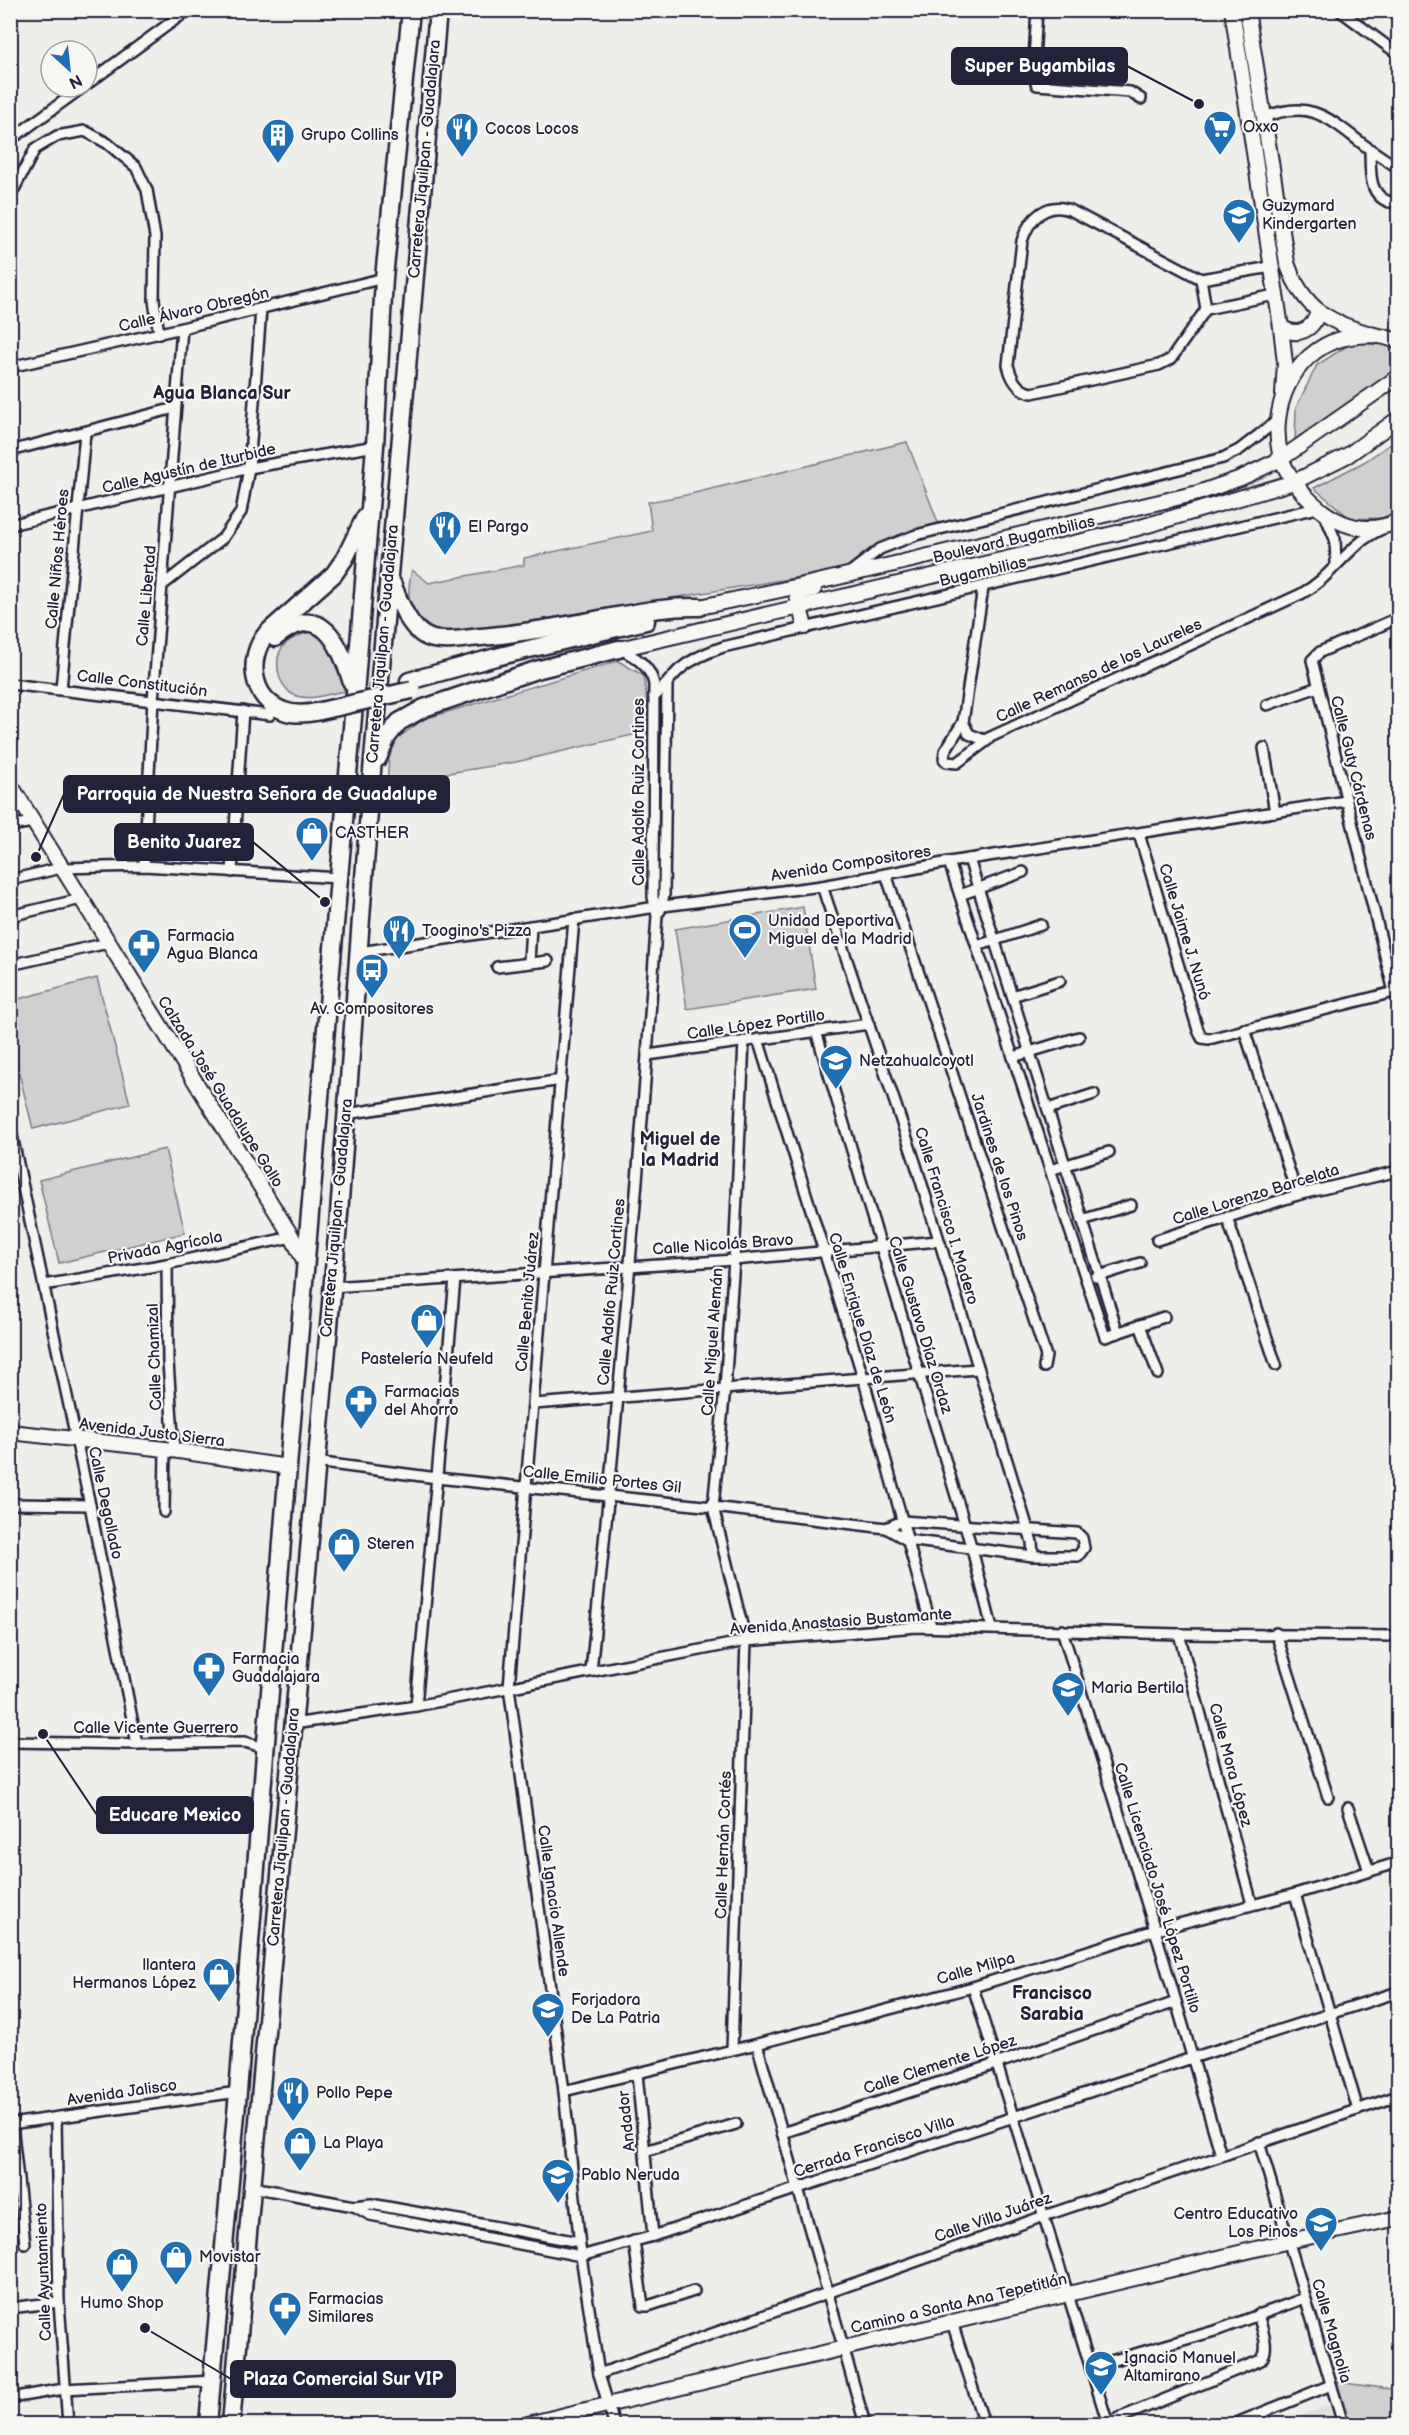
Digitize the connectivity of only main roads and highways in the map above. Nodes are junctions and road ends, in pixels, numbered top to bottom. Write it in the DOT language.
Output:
graph roads {
  1 [pos="411,10"];
  2 [pos="438,10"];
  3 [pos="370,509"];
  4 [pos="391,579"];
  5 [pos="410,686"];
  6 [pos="355,692"];
  7 [pos="315,708"];
  8 [pos="372,771"];
  9 [pos="208,2424"];
  10 [pos="231,2424"];
  1 -- 3 [label="highway, Carretera Jiquilpan - Guadalajara"];
  2 -- 4 [label="highway, Carretera Jiquilpan - Guadalajara"];
  3 -- 6 [label="highway, Carretera Jiquilpan - Guadalajara"];
  3 -- 7 [label="highway"];
  4 -- 5 [label="highway"];
  4 -- 8 [label="highway, Carretera Jiquilpan - Guadalajara"];
  5 -- 7 [label="highway, bridge"];
  5 -- 8 [label="highway"];
  6 -- 7 [label="highway"];
  6 -- 9 [label="highway, Carretera Jiquilpan - Guadalajara"];
  8 -- 10 [label="highway, Carretera Jiquilpan - Guadalajara"];
}
